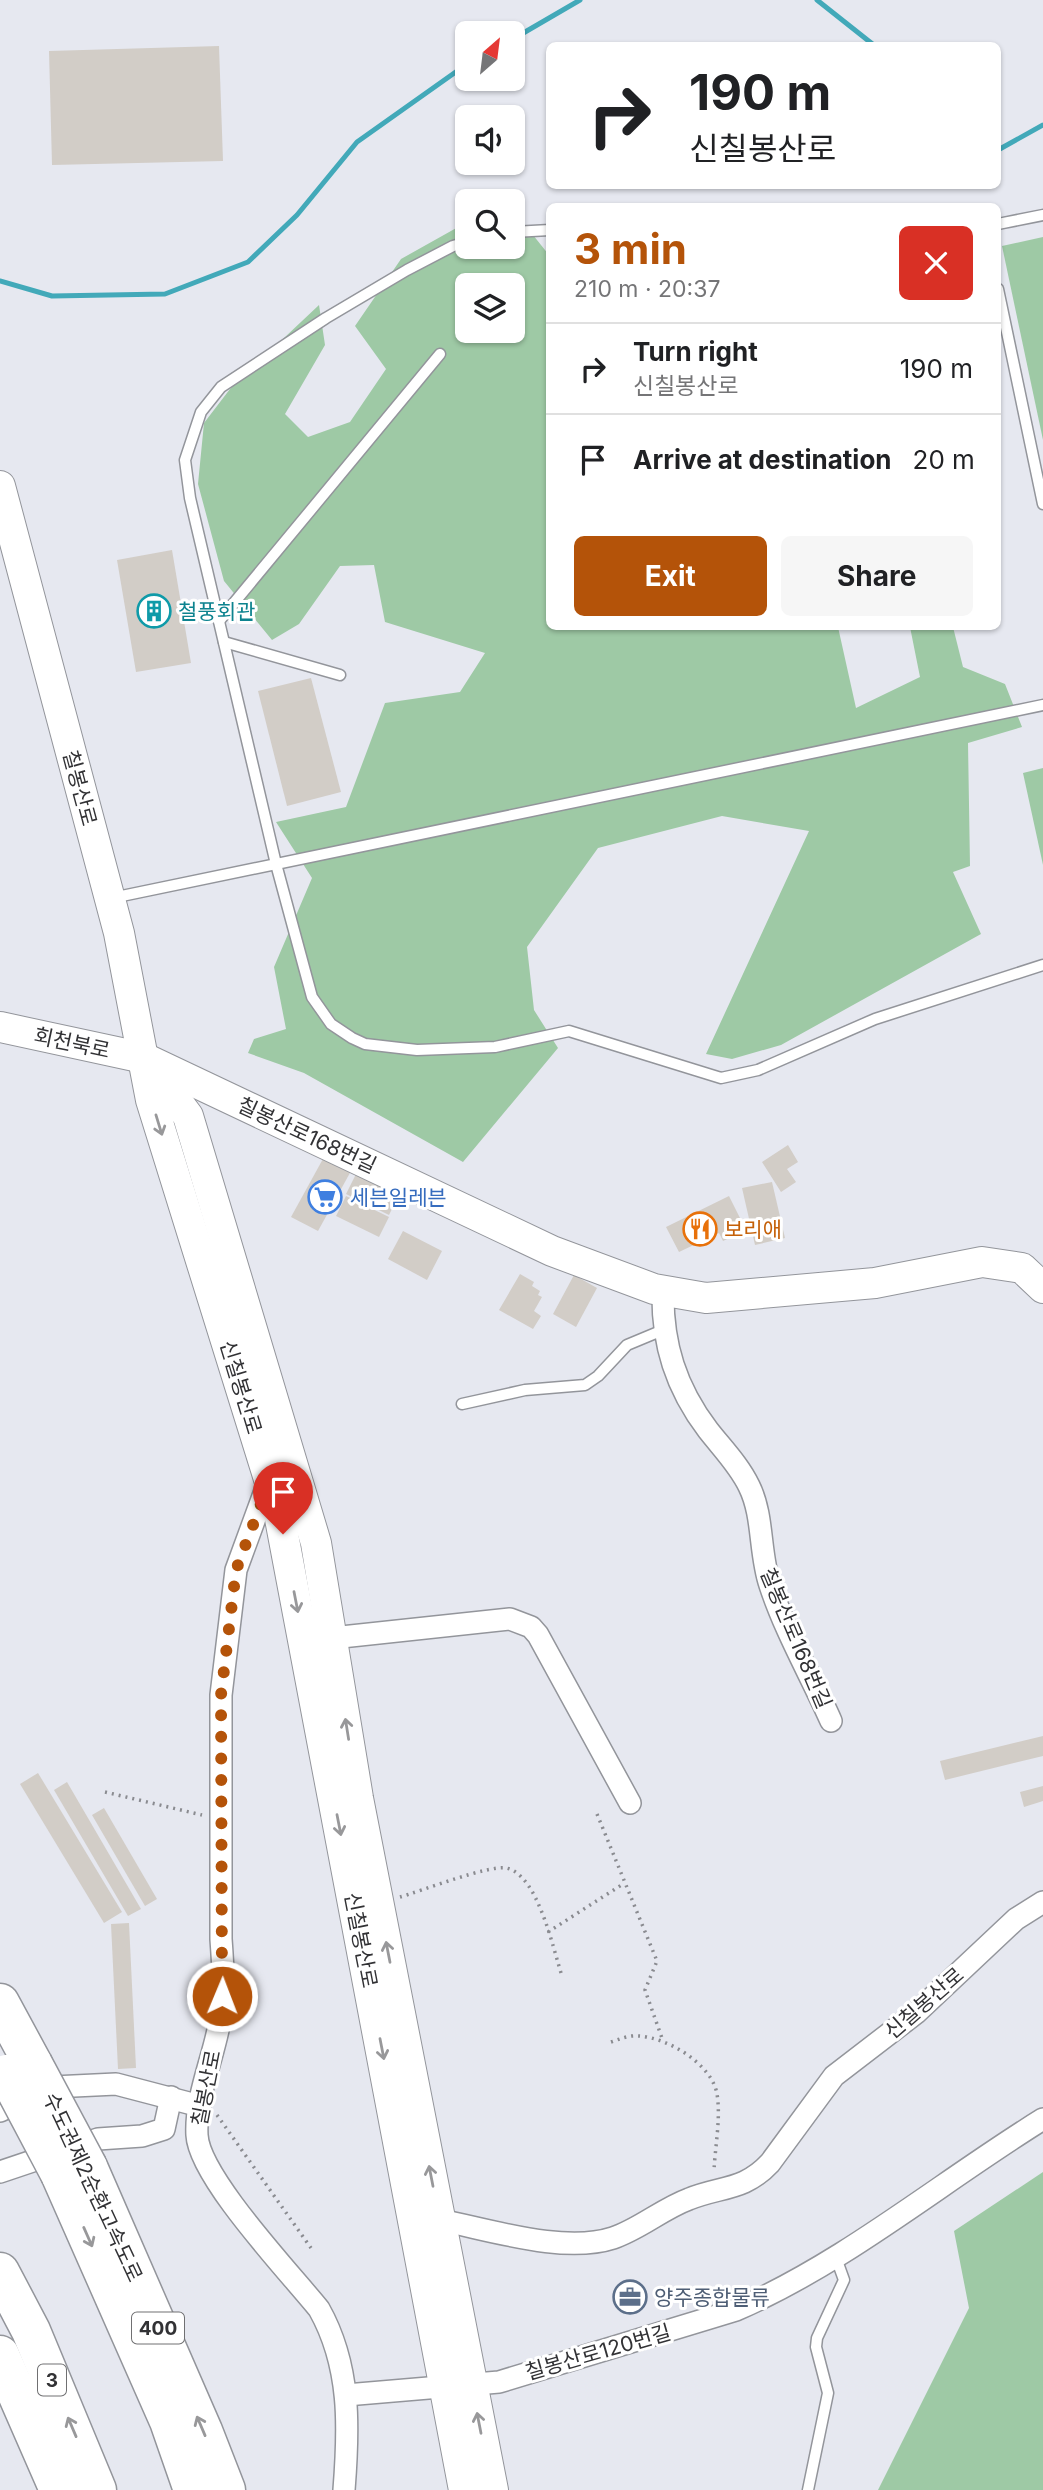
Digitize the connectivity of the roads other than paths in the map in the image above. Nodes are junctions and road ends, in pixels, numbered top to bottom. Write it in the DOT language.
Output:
graph roads {
  1 [pos="1043,215"];
  2 [pos="1001,223"];
  3 [pos="546,230"];
  4 [pos="525,231"];
  5 [pos="455,245"];
  6 [pos="1001,303"];
  7 [pos="440,354"];
  8 [pos="0,486"];
  9 [pos="1043,504"];
  10 [pos="4,520"];
  11 [pos="219,621"];
  12 [pos="224,642"];
  13 [pos="340,675"];
  14 [pos="1043,705"];
  15 [pos="276,864"];
  16 [pos="109,898"];
  17 [pos="1043,965"];
  18 [pos="0,1027"];
  19 [pos="144,1058"];
  20 [pos="1043,1288"];
  21 [pos="663,1291"];
  22 [pos="663,1330"];
  23 [pos="462,1404"];
  24 [pos="270,1480"];
  25 [pos="332,1639"];
  26 [pos="831,1721"];
  27 [pos="630,1803"];
  28 [pos="1043,1902"];
  29 [pos="0,2003"];
  30 [pos="10,2078"];
  31 [pos="171,2097"];
  32 [pos="200,2106"];
  33 [pos="1043,2119"];
  34 [pos="74,2171"];
  35 [pos="0,2172"];
  36 [pos="440,2220"];
  37 [pos="835,2255"];
  38 [pos="0,2272"];
  39 [pos="0,2354"];
  40 [pos="458,2386"];
  41 [pos="346,2395"];
  42 [pos="59,2490"];
  43 [pos="97,2490"];
  44 [pos="193,2490"];
  45 [pos="226,2490"];
  46 [pos="344,2490"];
  47 [pos="464,2490"];
  48 [pos="493,2490"];
  49 [pos="808,2490"];
  1 -- 2 [label="lane"];
  3 -- 4 [label="lane"];
  5 -- 11 [label="lane"];
  6 -- 9 [label="lane"];
  7 -- 11 [label="lane"];
  8 -- 10 [label="street, 칠봉산로"];
  10 -- 16 [label="street, 칠봉산로"];
  11 -- 12 [label="lane"];
  12 -- 13 [label="lane"];
  12 -- 15 [label="lane"];
  14 -- 15 [label="lane"];
  15 -- 16 [label="lane"];
  15 -- 17 [label="lane"];
  16 -- 19 [label="street, 칠봉산로"];
  18 -- 19 [label="street, 회천북로"];
  19 -- 21 [label="street, 칠봉산로168번길"];
  19 -- 24 [label="street, 신칠봉산로, one-way"];
  19 -- 25 [label="street, 신칠봉산로"];
  20 -- 21 [label="street, 칠봉산로168번길"];
  21 -- 22 [label="street, 칠봉산로168번길"];
  22 -- 23 [label="lane"];
  22 -- 26 [label="street, 칠봉산로168번길"];
  24 -- 32 [label="street, 칠봉산로"];
  24 -- 40 [label="street, 신칠봉산로, one-way"];
  25 -- 27 [label="street"];
  36 -- 25 [label="street, 신칠봉산로, one-way"];
  28 -- 36 [label="street, 신칠봉산로"];
  29 -- 30 [label="highway, 수도권제2순환고속도로 / 400"];
  30 -- 31 [label="street"];
  30 -- 34 [label="highway, 수도권제2순환고속도로 / 400, bridge"];
  31 -- 32 [label="street"];
  31 -- 35 [label="street"];
  32 -- 41 [label="street, 칠봉산로"];
  33 -- 37 [label="street, 칠봉산로120번길"];
  34 -- 44 [label="highway, 수도권제2순환고속도로 / 400, one-way"];
  45 -- 34 [label="highway, 수도권제2순환고속도로 / 400, one-way"];
  36 -- 40 [label="street, 신칠봉산로"];
  37 -- 40 [label="street, 칠봉산로120번길"];
  37 -- 49 [label="lane"];
  43 -- 38 [label="highway, 3, one-way"];
  39 -- 42 [label="highway, 3"];
  40 -- 41 [label="street, 칠봉산로120번길"];
  40 -- 47 [label="street, 신칠봉산로"];
  48 -- 40 [label="street, 신칠봉산로, one-way"];
  41 -- 46 [label="street, 칠봉산로"];
}
